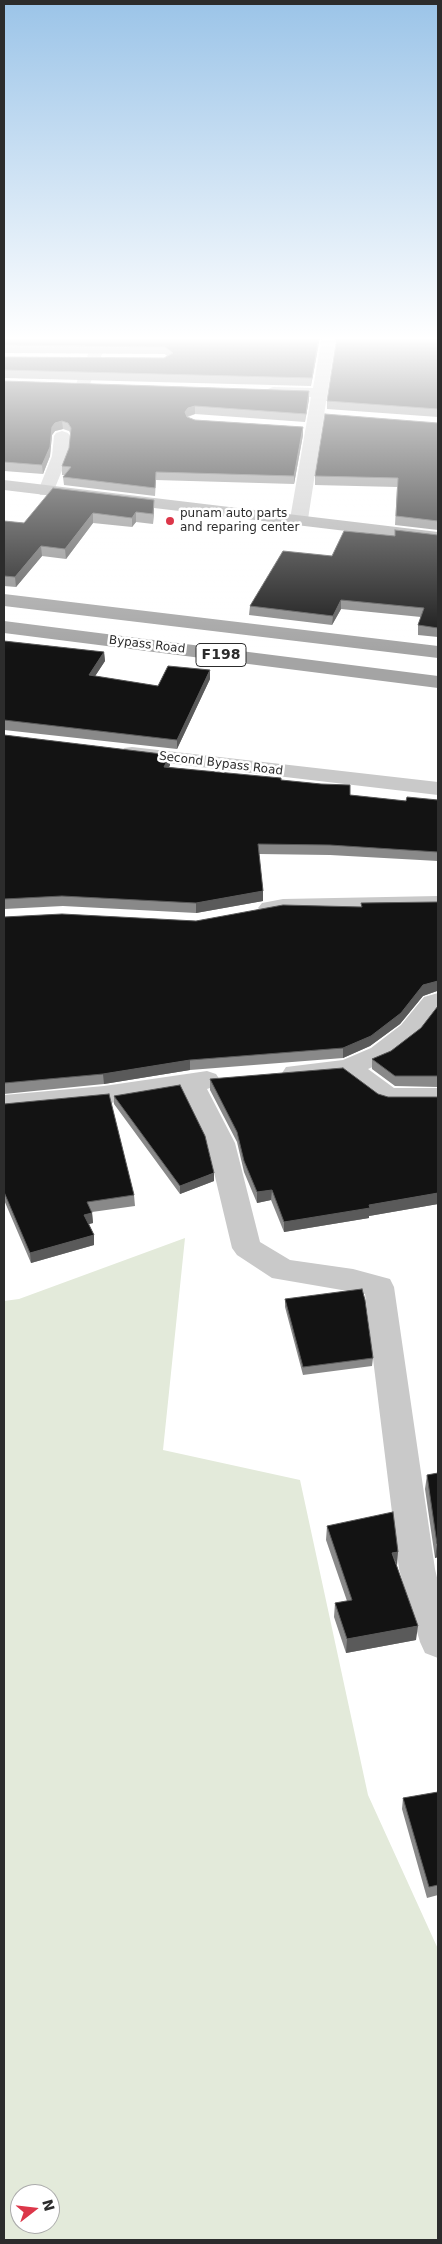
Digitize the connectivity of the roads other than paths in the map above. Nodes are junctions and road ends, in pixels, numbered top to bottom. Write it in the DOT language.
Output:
graph roads {
  1 [pos="61,442"];
  2 [pos="311,442"];
  3 [pos="4,485"];
  4 [pos="46,491"];
  5 [pos="299,519"];
  6 [pos="438,537"];
  7 [pos="4,600"];
  8 [pos="4,627"];
  9 [pos="349,641"];
  10 [pos="438,652"];
  11 [pos="331,669"];
  12 [pos="438,682"];
  13 [pos="114,751"];
  14 [pos="438,789"];
  15 [pos="438,903"];
  16 [pos="244,913"];
  17 [pos="438,1001"];
  18 [pos="348,1068"];
  19 [pos="268,1075"];
  20 [pos="229,1078"];
  21 [pos="190,1081"];
  22 [pos="438,1097"];
  23 [pos="4,1104"];
  24 [pos="438,1642"];
  1 -- 4 [label="street"];
  2 -- 5 [label="street"];
  3 -- 4 [label="main road"];
  4 -- 5 [label="main road"];
  5 -- 6 [label="main road"];
  7 -- 9 [label="main road, Bypass Road / F198"];
  8 -- 11 [label="main road, Bypass Road / F198"];
  9 -- 10 [label="main road, Bypass Road / F198"];
  9 -- 11 [label="main road"];
  11 -- 12 [label="main road, Bypass Road / F198"];
  13 -- 14 [label="street, Second Bypass Road"];
  15 -- 16 [label="street"];
  17 -- 18 [label="street"];
  18 -- 19 [label="street"];
  18 -- 22 [label="street"];
  20 -- 21 [label="street"];
  21 -- 23 [label="street"];
  21 -- 24 [label="street"];
}
